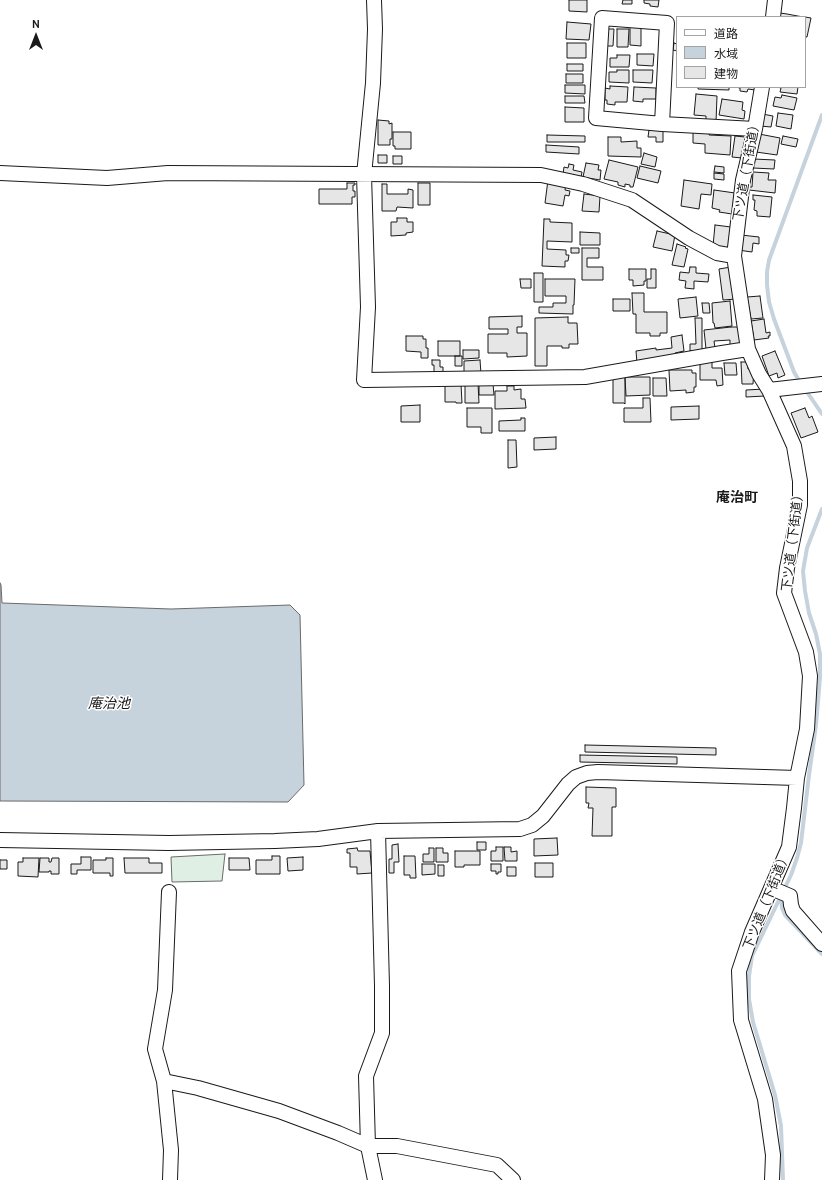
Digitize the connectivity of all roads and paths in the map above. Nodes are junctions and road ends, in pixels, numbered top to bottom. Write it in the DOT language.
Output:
graph roads {
  1 [pos="374,0"];
  2 [pos="775,0"];
  3 [pos="773,16"];
  4 [pos="762,88"];
  5 [pos="662,124"];
  6 [pos="755,129"];
  7 [pos="0,173"];
  8 [pos="364,175"];
  9 [pos="734,256"];
  10 [pos="748,349"];
  11 [pos="817,384"];
  12 [pos="769,390"];
  13 [pos="797,778"];
  14 [pos="378,831"];
  15 [pos="0,840"];
  16 [pos="771,888"];
  17 [pos="169,892"];
  18 [pos="822,944"];
  19 [pos="164,1081"];
  20 [pos="368,1146"];
  21 [pos="170,1180"];
  22 [pos="375,1180"];
  23 [pos="512,1180"];
  24 [pos="772,1180"];
  1 -- 8 [label="street"];
  2 -- 3 [label="street"];
  4 -- 6 [label="street, 下ツ道（下街道）"];
  5 -- 5 [label="street"];
  5 -- 6 [label="street"];
  6 -- 9 [label="street, 下ツ道（下街道）"];
  7 -- 8 [label="street"];
  8 -- 9 [label="street"];
  8 -- 10 [label="street"];
  9 -- 10 [label="street, 下ツ道（下街道）"];
  10 -- 12 [label="street, 下ツ道（下街道）"];
  11 -- 12 [label="street"];
  12 -- 13 [label="street, 下ツ道（下街道）"];
  13 -- 14 [label="street"];
  13 -- 16 [label="street, 下ツ道（下街道）"];
  14 -- 15 [label="street"];
  14 -- 20 [label="street"];
  16 -- 18 [label="street"];
  16 -- 24 [label="street, 下ツ道（下街道）"];
  17 -- 19 [label="street"];
  19 -- 20 [label="street"];
  19 -- 21 [label="street"];
  20 -- 22 [label="street"];
  20 -- 23 [label="street"];
}
